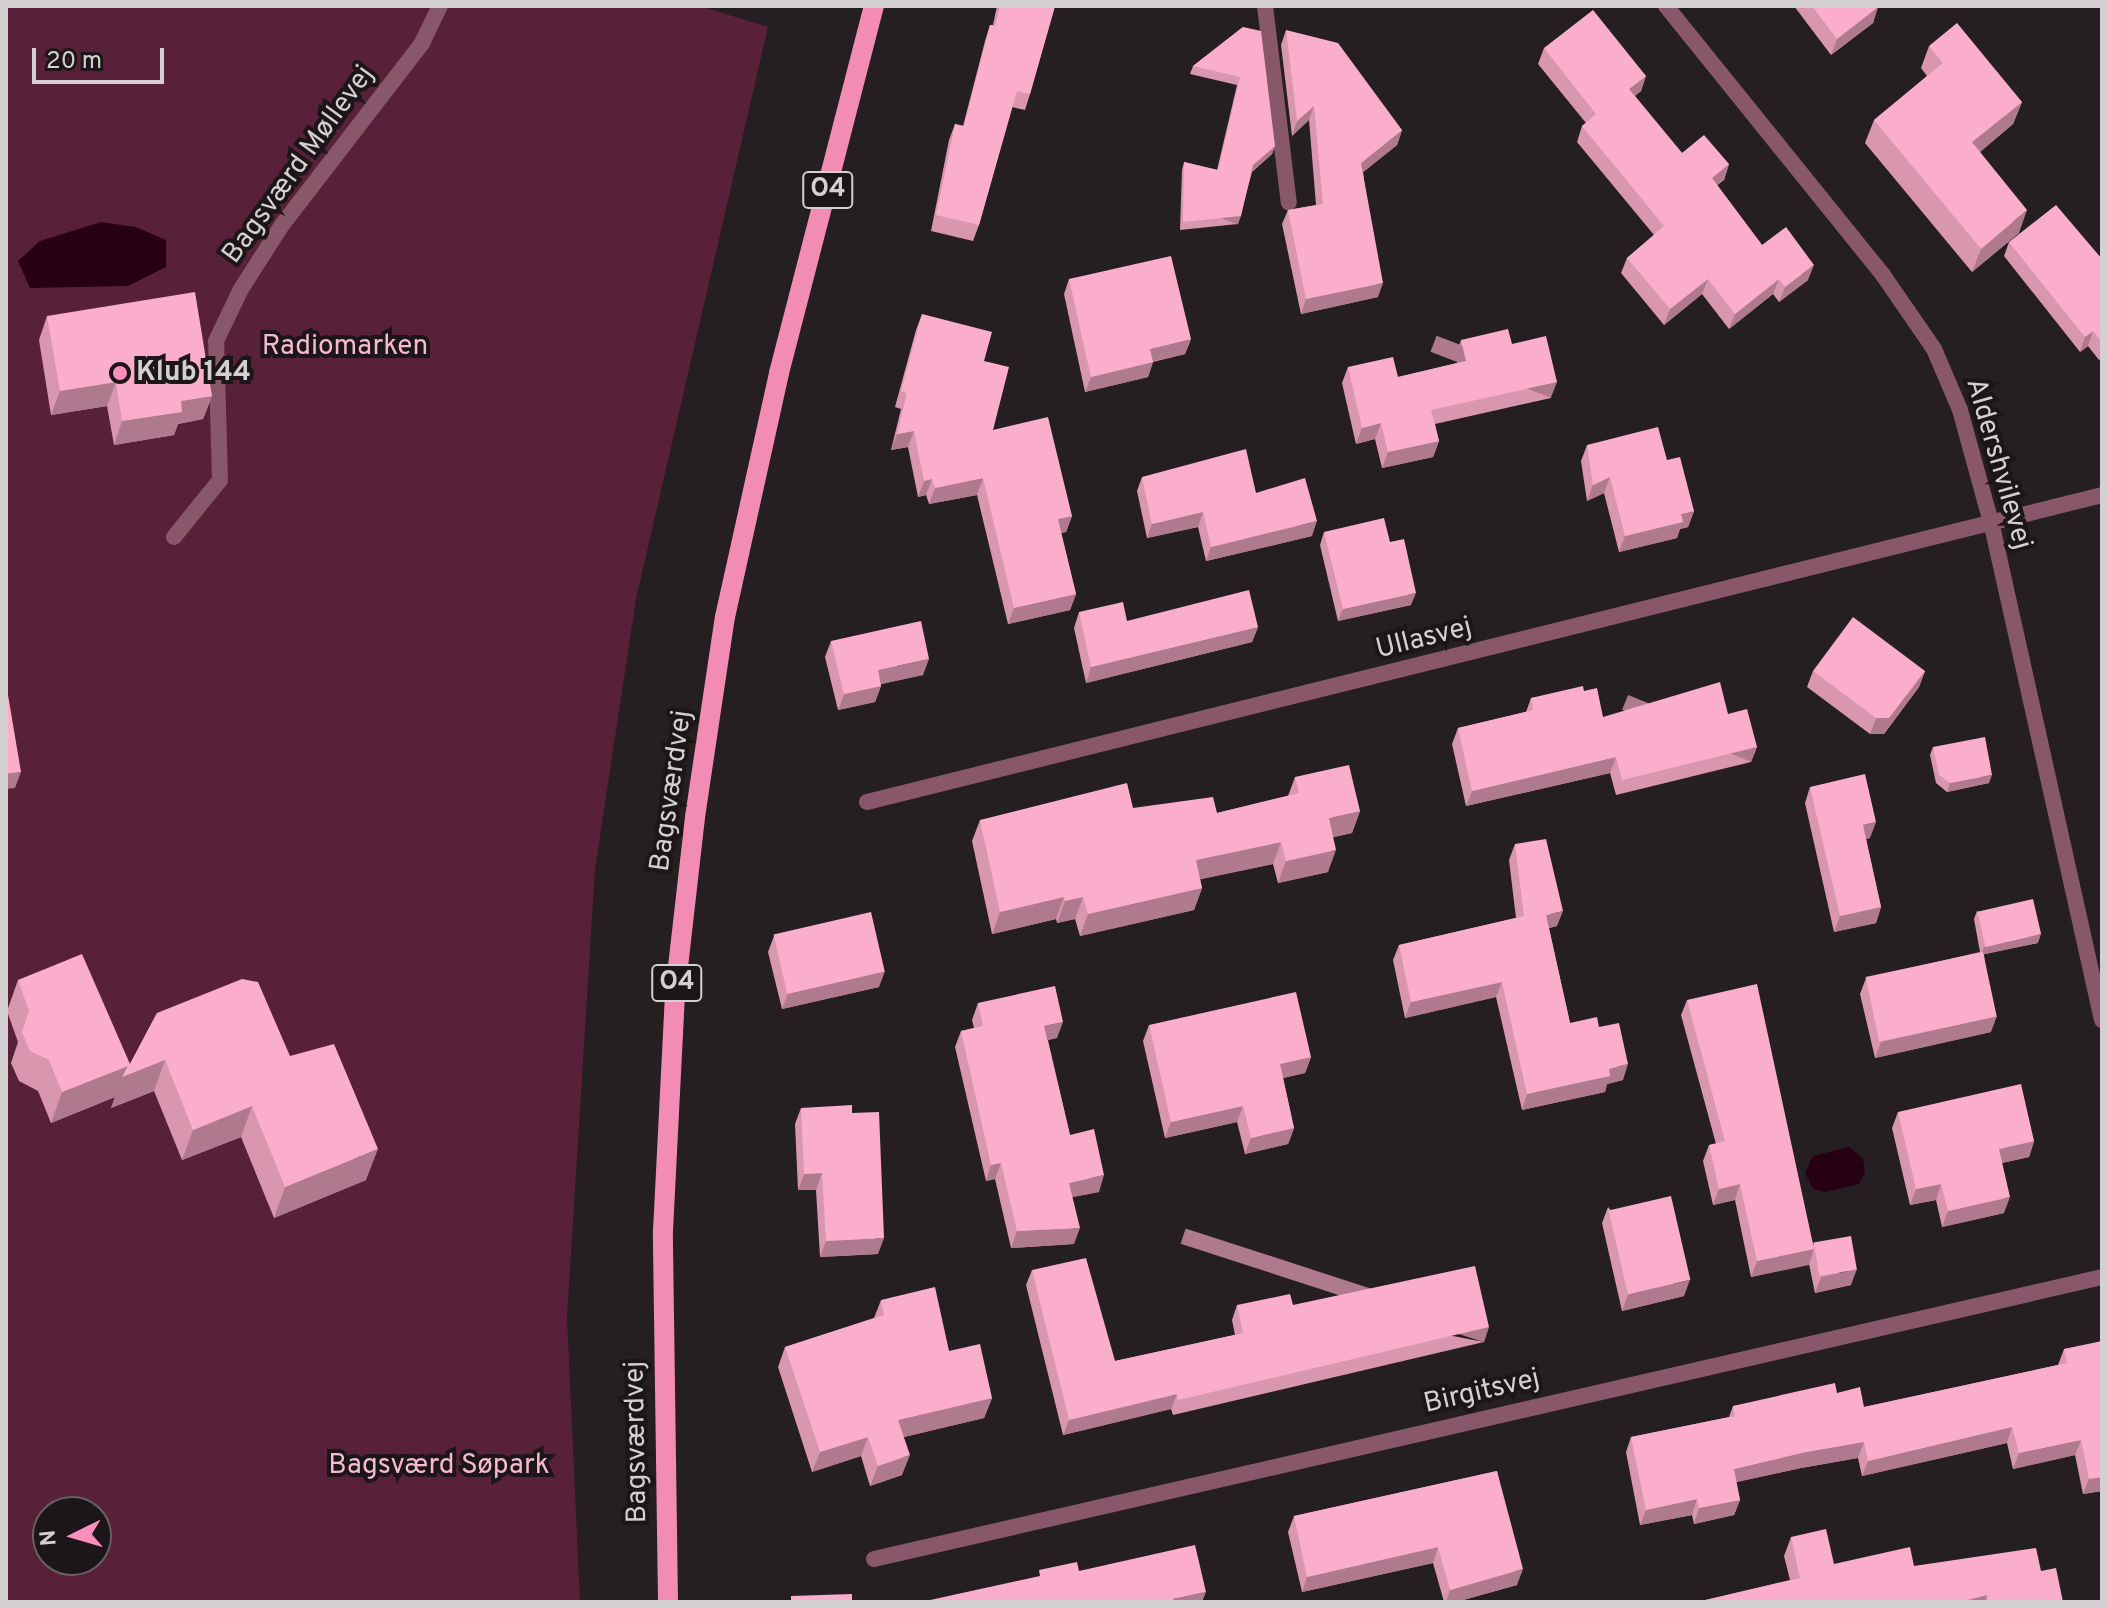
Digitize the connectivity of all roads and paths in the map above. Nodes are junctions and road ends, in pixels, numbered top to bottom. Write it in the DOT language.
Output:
graph roads {
  1 [pos="440,6"];
  2 [pos="874,6"];
  3 [pos="1265,6"];
  4 [pos="1666,6"];
  5 [pos="1289,203"];
  6 [pos="2102,495"];
  7 [pos="1992,526"];
  8 [pos="174,537"];
  9 [pos="867,802"];
  10 [pos="2102,1020"];
  11 [pos="2102,1277"];
  12 [pos="874,1559"];
  13 [pos="668,1602"];
  1 -- 8 [label="street, Bagsværd Møllevej"];
  2 -- 13 [label="main road, Bagsværdvej / O4"];
  3 -- 5 [label="street"];
  4 -- 7 [label="street, Aldershvilevej"];
  6 -- 7 [label="street, Ullasvej"];
  7 -- 9 [label="street, Ullasvej"];
  7 -- 10 [label="street, Aldershvilevej"];
  11 -- 12 [label="street, Birgitsvej"];
}
